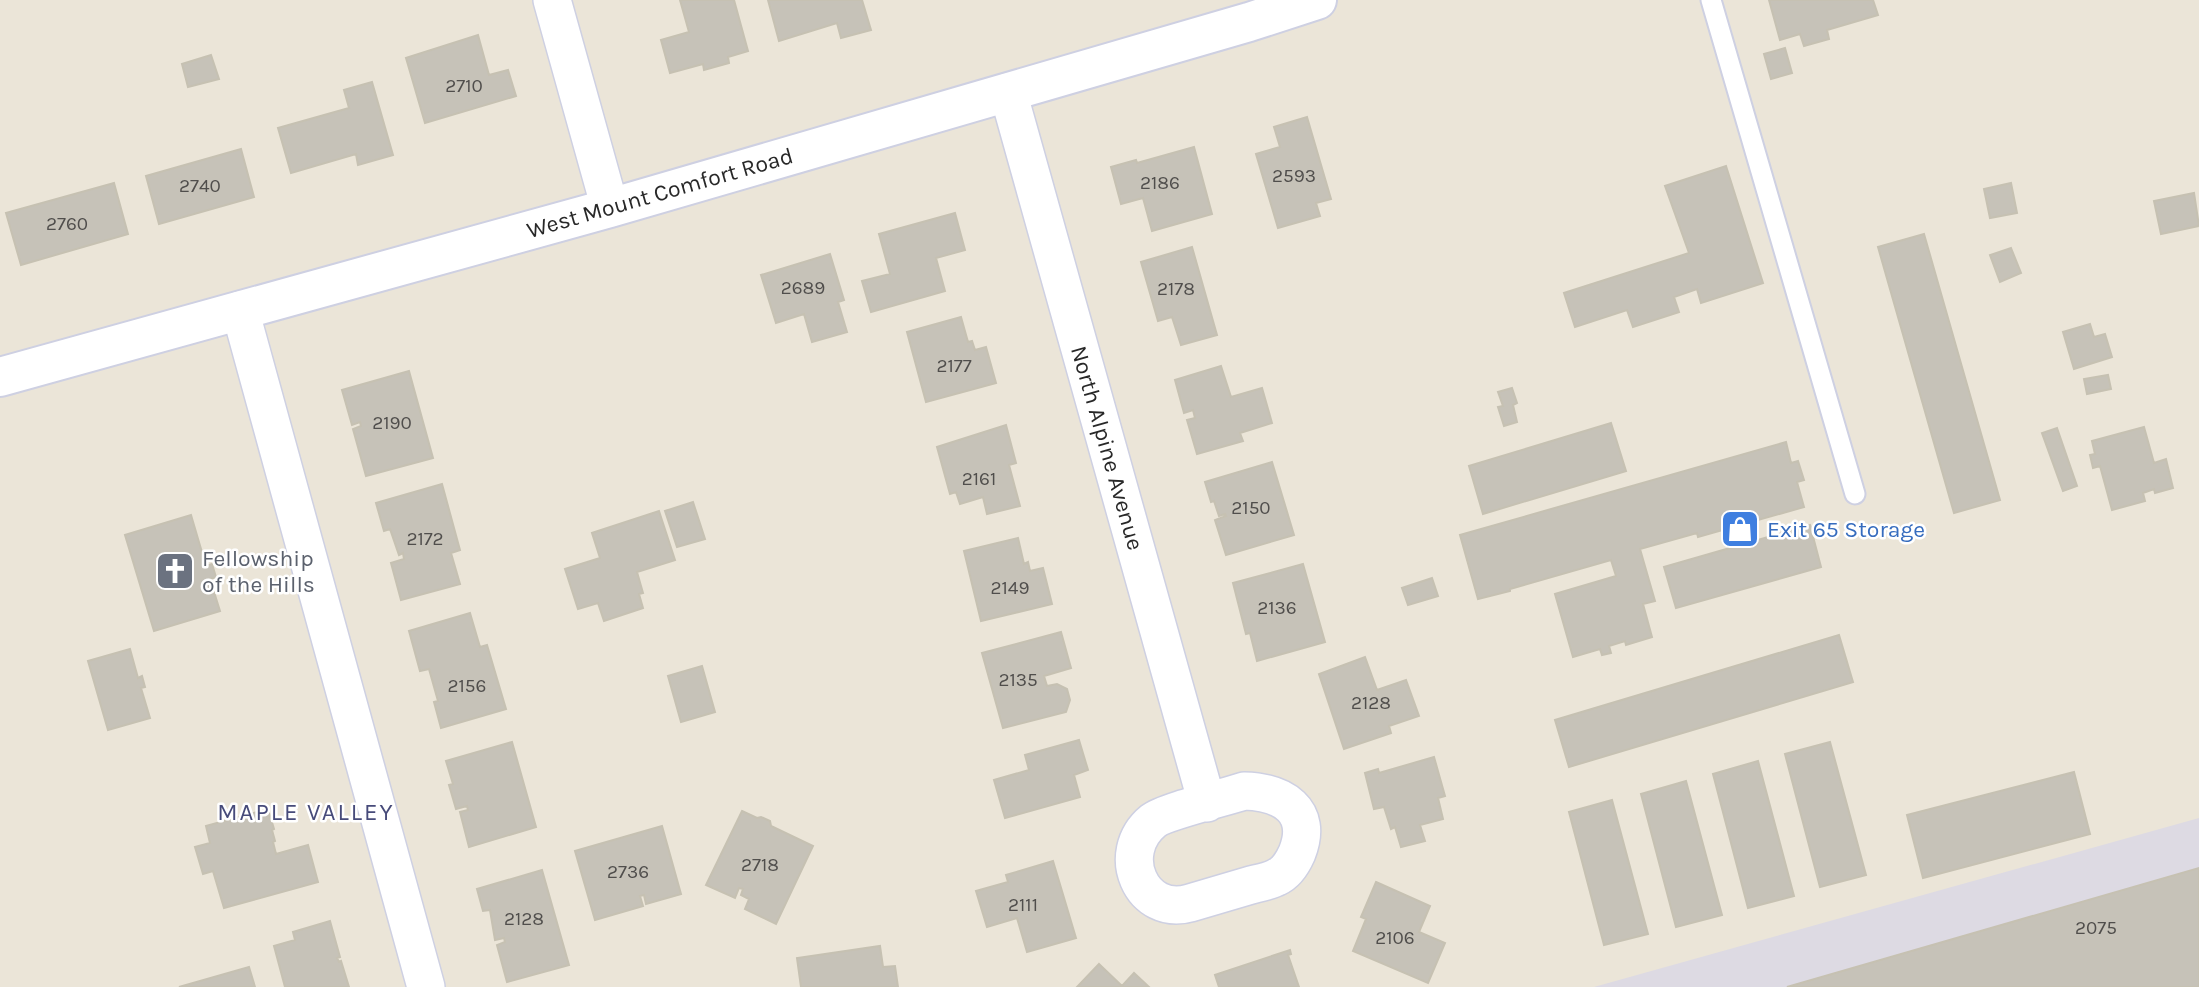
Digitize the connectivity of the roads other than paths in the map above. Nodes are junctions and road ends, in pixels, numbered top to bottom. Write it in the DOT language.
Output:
graph roads {
  1 [pos="552,0"];
  2 [pos="1317,0"];
  3 [pos="1711,0"];
  4 [pos="1245,11"];
  5 [pos="1008,92"];
  6 [pos="610,208"];
  7 [pos="240,310"];
  8 [pos="0,377"];
  9 [pos="1855,494"];
  10 [pos="1207,803"];
  11 [pos="426,987"];
  1 -- 6 [label="street"];
  2 -- 4 [label="street, West Mount Comfort Road"];
  3 -- 9 [label="lane"];
  4 -- 5 [label="street, West Mount Comfort Road"];
  5 -- 6 [label="street, West Mount Comfort Road"];
  5 -- 10 [label="street, North Alpine Avenue"];
  6 -- 7 [label="street, West Mount Comfort Road"];
  7 -- 8 [label="street, West Mount Comfort Road"];
  7 -- 11 [label="street"];
}
